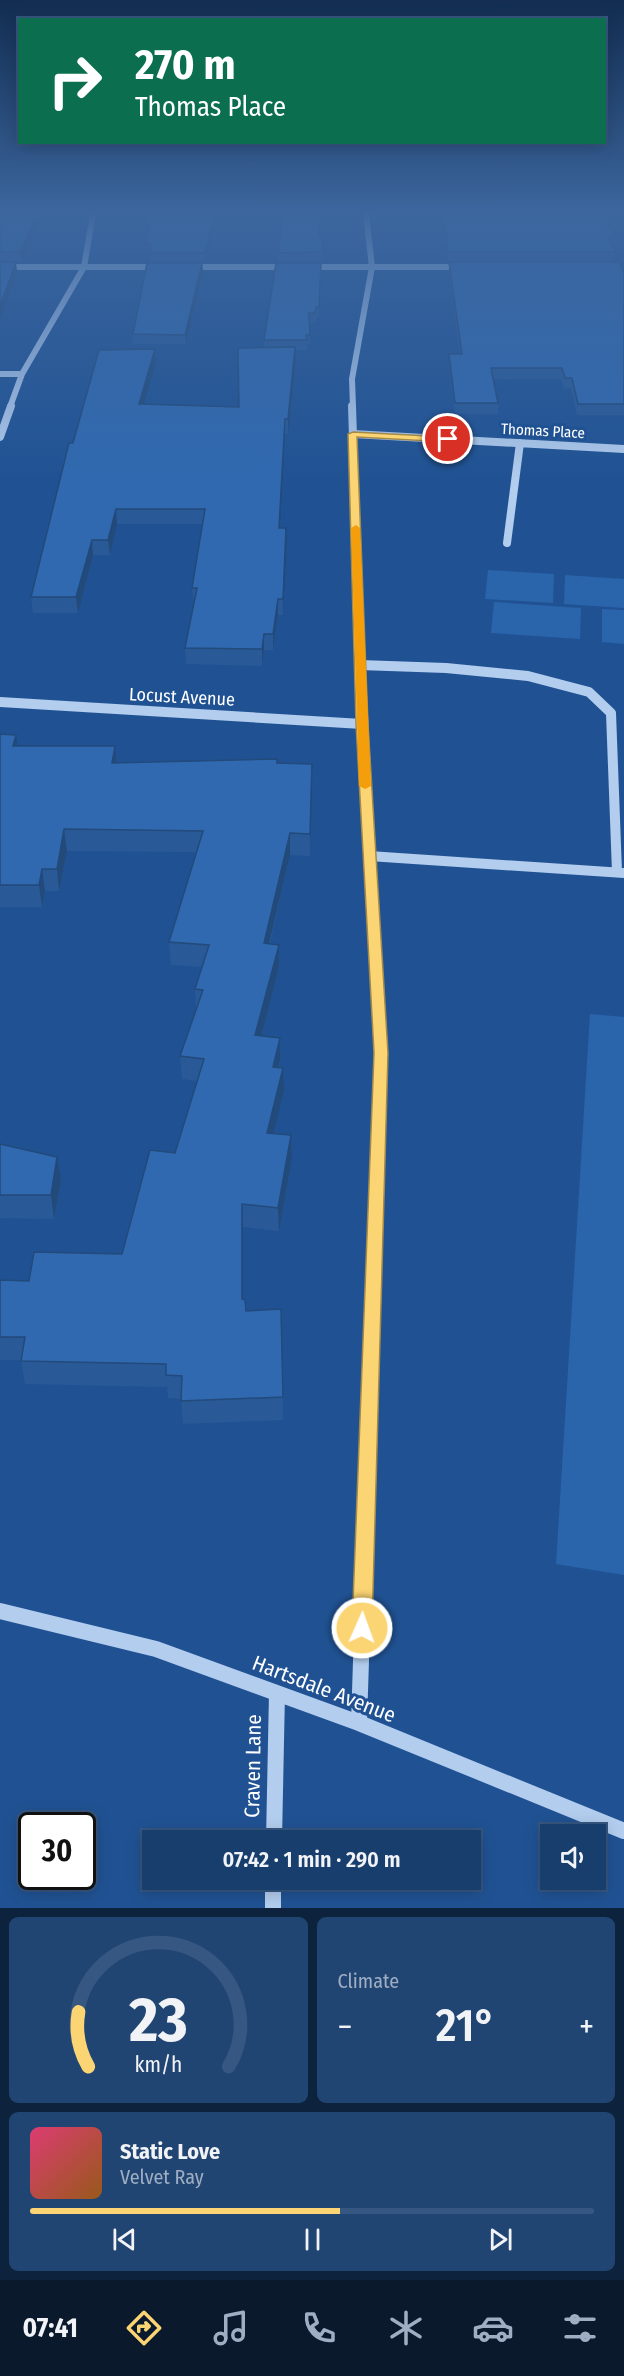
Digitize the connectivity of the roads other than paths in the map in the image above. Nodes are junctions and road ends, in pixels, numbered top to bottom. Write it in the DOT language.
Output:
graph roads {
  1 [pos="63,303"];
  2 [pos="366,303"];
  3 [pos="0,374"];
  4 [pos="22,374"];
  5 [pos="353,434"];
  6 [pos="0,437"];
  7 [pos="520,443"];
  8 [pos="624,449"];
  9 [pos="507,543"];
  10 [pos="360,665"];
  11 [pos="0,702"];
  12 [pos="362,724"];
  13 [pos="369,856"];
  14 [pos="620,872"];
  15 [pos="0,1611"];
  16 [pos="277,1693"];
  17 [pos="359,1724"];
  18 [pos="274,1830"];
  19 [pos="624,1831"];
  20 [pos="273,1890"];
  21 [pos="273,1908"];
  1 -- 4 [label="street"];
  2 -- 5 [label="street"];
  3 -- 4 [label="street"];
  4 -- 6 [label="street"];
  5 -- 7 [label="street, Thomas Place"];
  5 -- 10 [label="street"];
  7 -- 8 [label="street, Thomas Place"];
  7 -- 9 [label="street"];
  10 -- 12 [label="street"];
  10 -- 14 [label="street"];
  11 -- 12 [label="street, Locust Avenue"];
  12 -- 13 [label="street"];
  13 -- 14 [label="street"];
  13 -- 17 [label="street"];
  15 -- 16 [label="street, Hartsdale Avenue"];
  16 -- 17 [label="street, Hartsdale Avenue"];
  16 -- 18 [label="street, Craven Lane"];
  17 -- 19 [label="street, Hartsdale Avenue"];
  20 -- 21 [label="street"];
}
